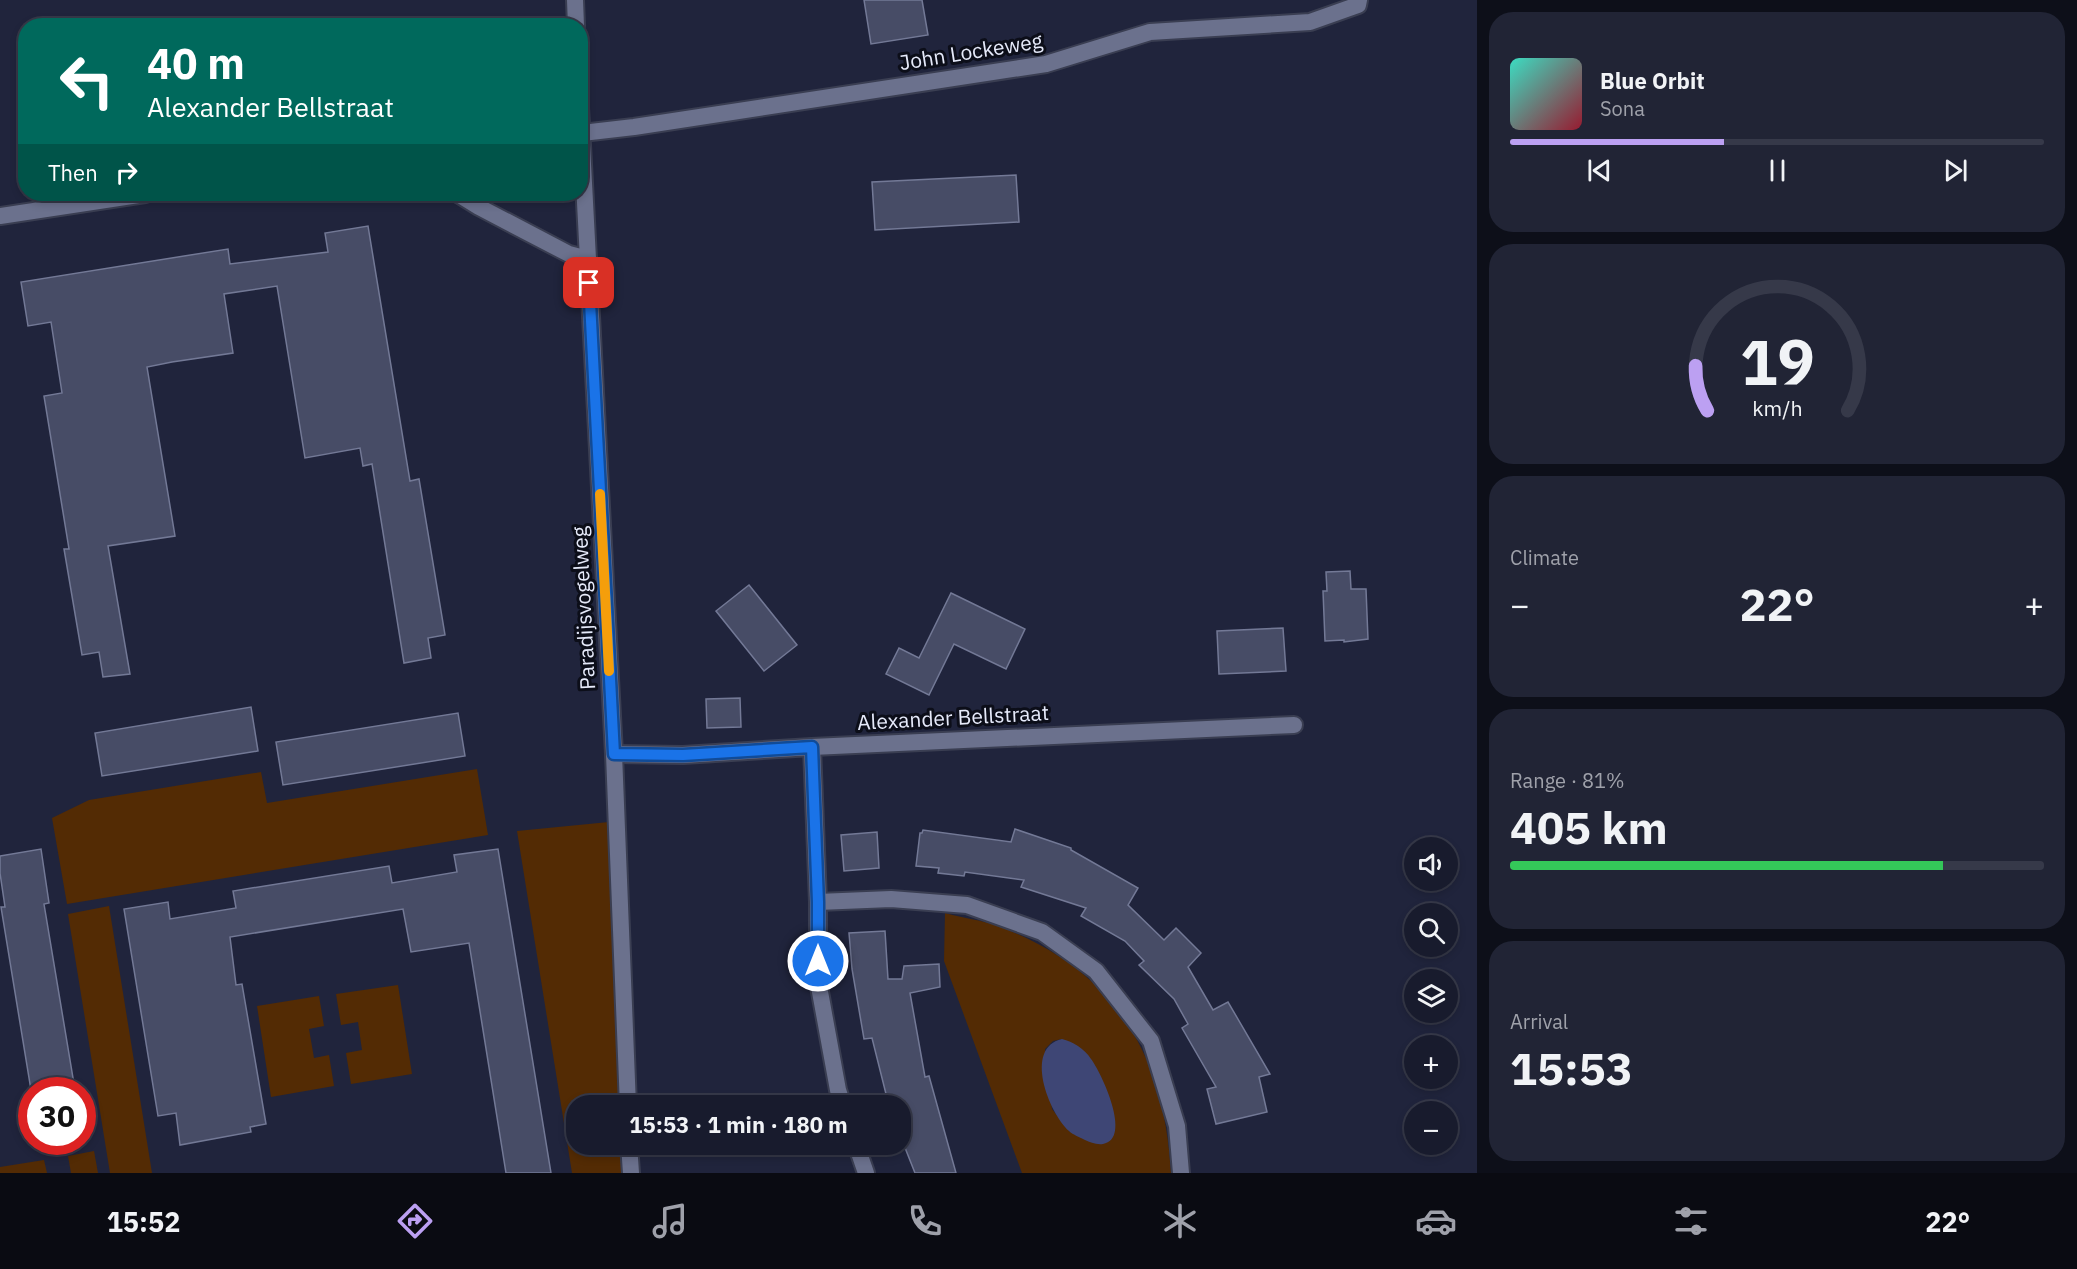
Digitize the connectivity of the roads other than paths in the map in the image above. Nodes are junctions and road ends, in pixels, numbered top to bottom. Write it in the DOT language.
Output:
graph roads {
  1 [pos="575,0"];
  2 [pos="1359,0"];
  3 [pos="576,18"];
  4 [pos="588,133"];
  5 [pos="99,201"];
  6 [pos="469,201"];
  7 [pos="585,201"];
  8 [pos="0,216"];
  9 [pos="588,259"];
  10 [pos="1294,725"];
  11 [pos="812,747"];
  12 [pos="614,754"];
  13 [pos="818,902"];
  14 [pos="628,1095"];
  15 [pos="839,1095"];
  16 [pos="630,1155"];
  17 [pos="860,1155"];
  18 [pos="631,1173"];
  19 [pos="866,1173"];
  20 [pos="1181,1173"];
  1 -- 3 [label="street"];
  2 -- 4 [label="street, John Lockeweg"];
  5 -- 8 [label="street"];
  6 -- 9 [label="street"];
  7 -- 9 [label="street, Paradijsvogelweg"];
  9 -- 12 [label="street, Paradijsvogelweg"];
  10 -- 11 [label="street, Alexander Bellstraat"];
  11 -- 12 [label="street, Alexander Bellstraat"];
  11 -- 13 [label="street"];
  12 -- 14 [label="street, Paradijsvogelweg"];
  13 -- 15 [label="street"];
  13 -- 20 [label="street"];
  16 -- 18 [label="street"];
  17 -- 19 [label="street"];
}
